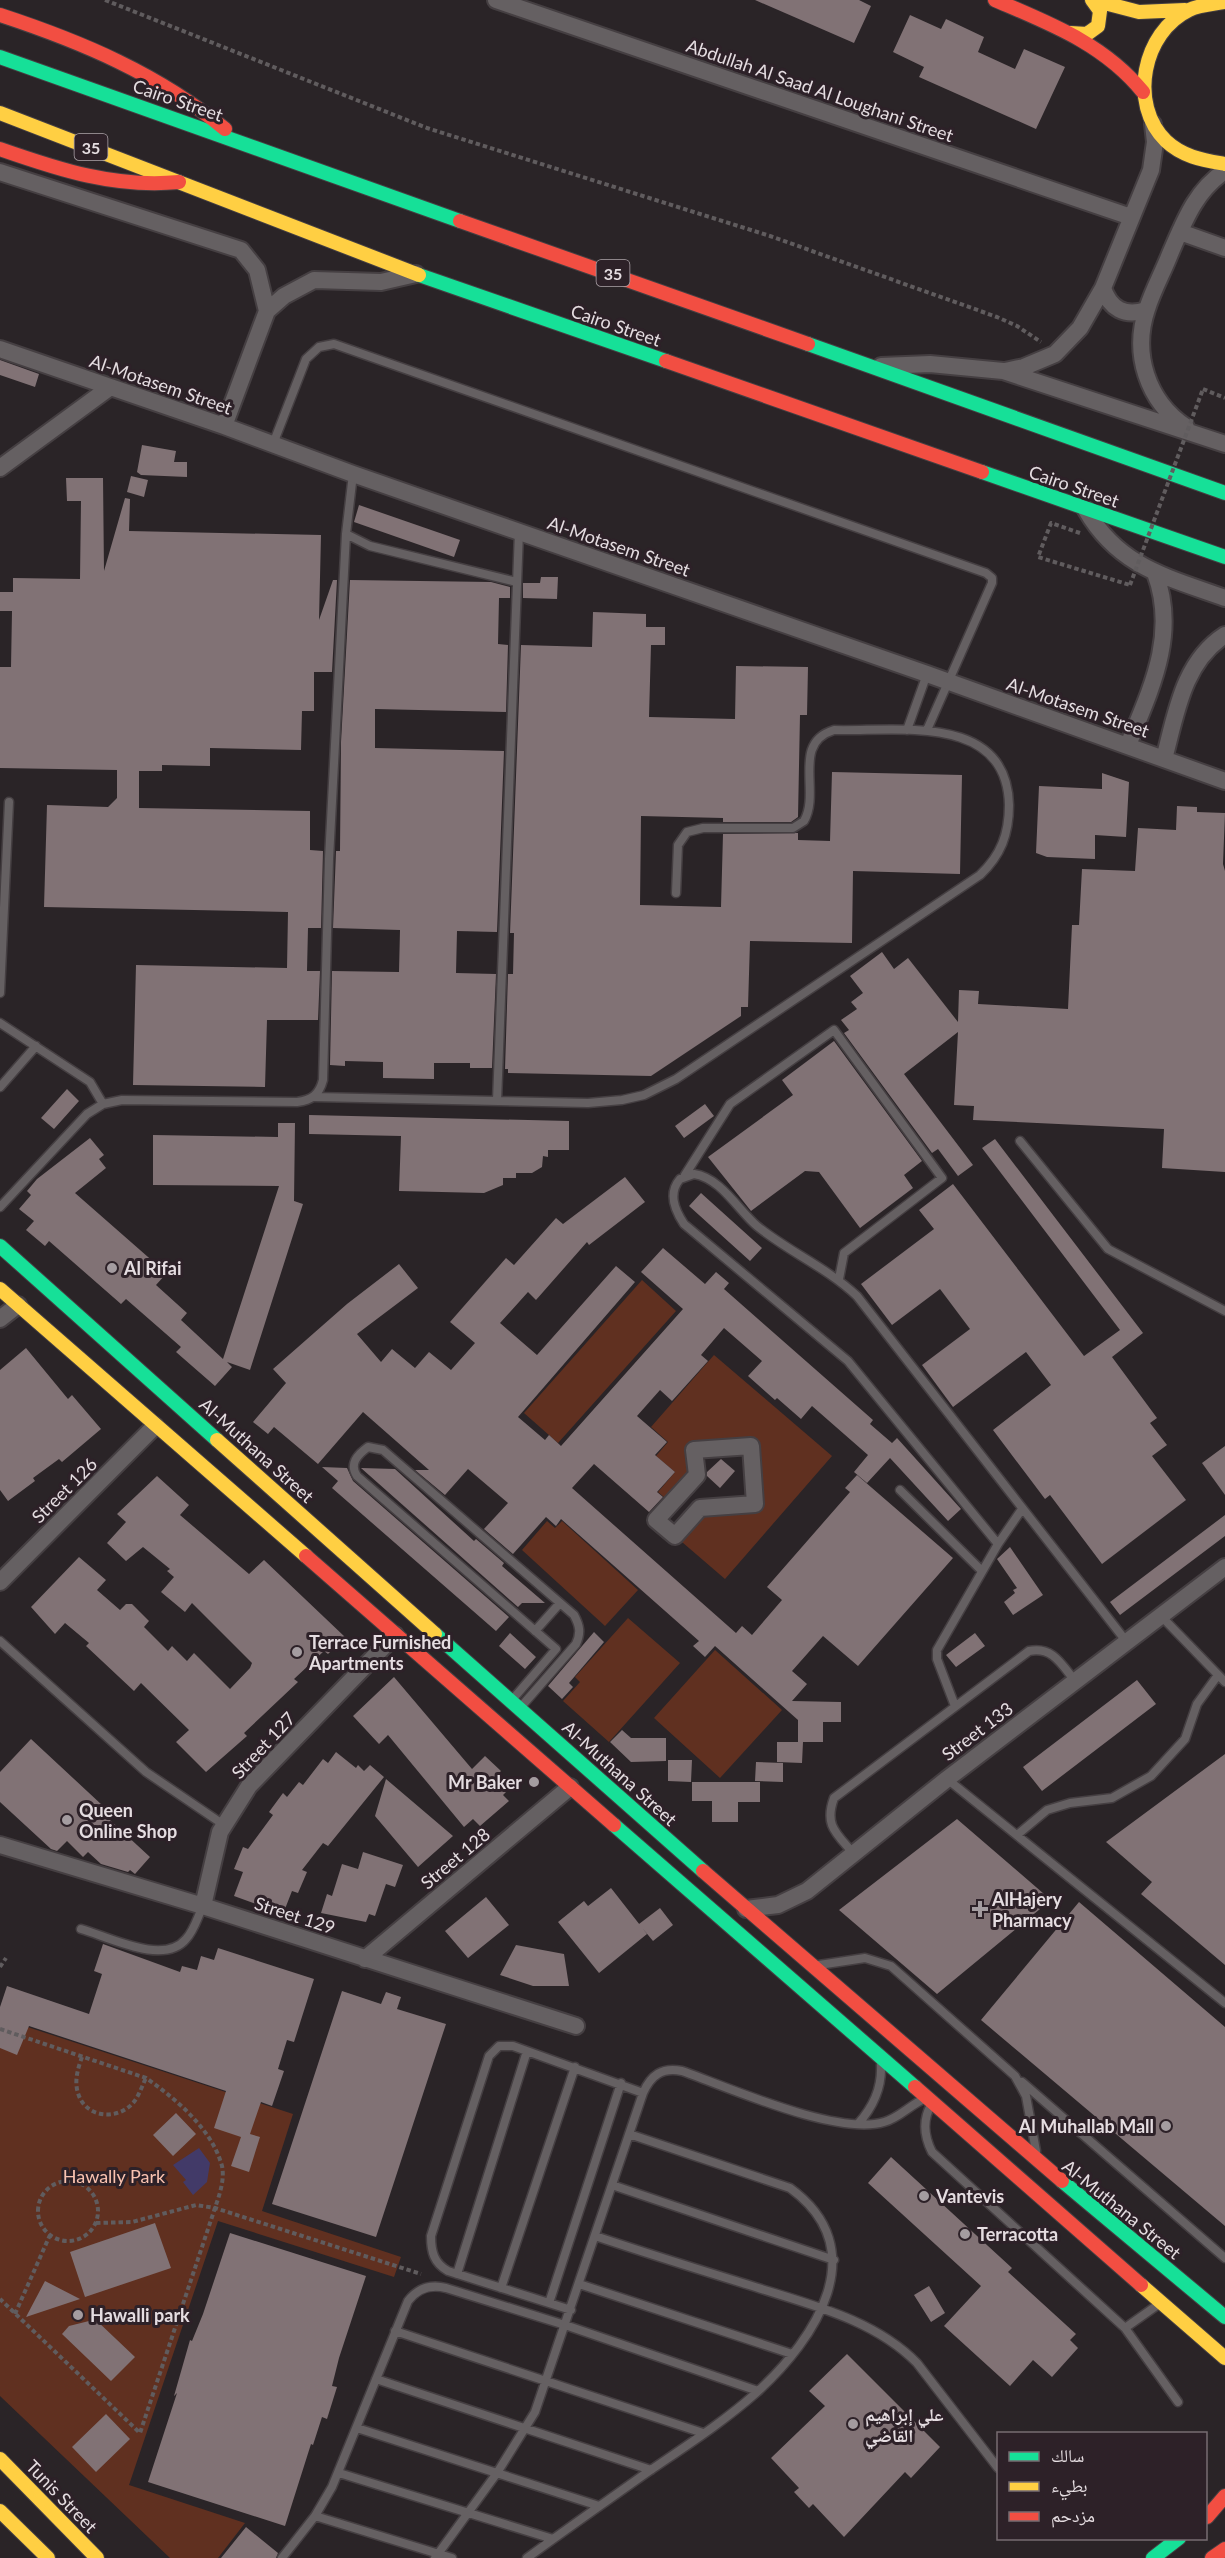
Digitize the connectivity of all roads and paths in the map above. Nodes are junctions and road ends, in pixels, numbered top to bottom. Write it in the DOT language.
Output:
graph roads {
  1 [pos="105,0"];
  2 [pos="496,0"];
  3 [pos="995,0"];
  4 [pos="1092,0"];
  5 [pos="1208,2"];
  6 [pos="1225,2"];
  7 [pos="1188,10"];
  8 [pos="0,15"];
  9 [pos="1070,33"];
  10 [pos="0,57"];
  11 [pos="1143,92"];
  12 [pos="0,113"];
  13 [pos="1153,123"];
  14 [pos="237,140"];
  15 [pos="0,149"];
  16 [pos="1225,164"];
  17 [pos="1225,171"];
  18 [pos="0,172"];
  19 [pos="183,182"];
  20 [pos="1131,217"];
  21 [pos="1180,232"];
  22 [pos="1225,248"];
  23 [pos="417,274"];
  24 [pos="1102,288"];
  25 [pos="1146,310"];
  26 [pos="267,311"];
  27 [pos="0,349"];
  28 [pos="1055,354"];
  29 [pos="875,367"];
  30 [pos="1003,371"];
  31 [pos="109,388"];
  32 [pos="1225,398"];
  33 [pos="224,426"];
  34 [pos="1199,435"];
  35 [pos="273,444"];
  36 [pos="1225,444"];
  37 [pos="0,468"];
  38 [pos="353,474"];
  39 [pos="1225,493"];
  40 [pos="1086,510"];
  41 [pos="519,532"];
  42 [pos="346,534"];
  43 [pos="1108,541"];
  44 [pos="1225,557"];
  45 [pos="1155,573"];
  46 [pos="517,582"];
  47 [pos="1225,598"];
  48 [pos="1225,635"];
  49 [pos="927,674"];
  50 [pos="949,683"];
  51 [pos="907,730"];
  52 [pos="927,730"];
  53 [pos="1128,745"];
  54 [pos="1164,759"];
  55 [pos="1225,781"];
  56 [pos="9,802"];
  57 [pos="676,893"];
  58 [pos="0,993"];
  59 [pos="0,1023"];
  60 [pos="36,1046"];
  61 [pos="0,1087"];
  62 [pos="315,1097"];
  63 [pos="497,1101"];
  64 [pos="103,1104"];
  65 [pos="1020,1141"];
  66 [pos="685,1175"];
  67 [pos="0,1207"];
  68 [pos="0,1246"];
  69 [pos="839,1279"];
  70 [pos="0,1289"];
  71 [pos="18,1305"];
  72 [pos="1225,1311"];
  73 [pos="0,1319"];
  74 [pos="155,1426"];
  75 [pos="900,1490"];
  76 [pos="700,1508"];
  77 [pos="1022,1509"];
  78 [pos="998,1544"];
  79 [pos="1225,1567"];
  80 [pos="982,1571"];
  81 [pos="0,1582"];
  82 [pos="560,1603"];
  83 [pos="1160,1615"];
  84 [pos="535,1631"];
  85 [pos="395,1635"];
  86 [pos="0,1641"];
  87 [pos="1126,1641"];
  88 [pos="1218,1675"];
  89 [pos="1075,1682"];
  90 [pos="1225,1682"];
  91 [pos="516,1704"];
  92 [pos="955,1706"];
  93 [pos="946,1779"];
  94 [pos="570,1787"];
  95 [pos="224,1825"];
  96 [pos="1017,1835"];
  97 [pos="0,1845"];
  98 [pos="853,1853"];
  99 [pos="203,1906"];
  100 [pos="746,1909"];
  101 [pos="81,1929"];
  102 [pos="6,1958"];
  103 [pos="365,1959"];
  104 [pos="809,1964"];
  105 [pos="0,1967"];
  106 [pos="1225,2003"];
  107 [pos="576,2026"];
  108 [pos="0,2029"];
  109 [pos="527,2051"];
  110 [pos="82,2057"];
  111 [pos="881,2060"];
  112 [pos="575,2067"];
  113 [pos="1015,2076"];
  114 [pos="146,2078"];
  115 [pos="621,2083"];
  116 [pos="643,2093"];
  117 [pos="930,2100"];
  118 [pos="858,2124"];
  119 [pos="629,2134"];
  120 [pos="1042,2166"];
  121 [pos="612,2185"];
  122 [pos="215,2208"];
  123 [pos="96,2223"];
  124 [pos="50,2235"];
  125 [pos="595,2236"];
  126 [pos="1225,2258"];
  127 [pos="834,2260"];
  128 [pos="457,2274"];
  129 [pos="425,2276"];
  130 [pos="579,2284"];
  131 [pos="501,2288"];
  132 [pos="0,2299"];
  133 [pos="1162,2302"];
  134 [pos="549,2303"];
  135 [pos="821,2308"];
  136 [pos="571,2310"];
  137 [pos="15,2314"];
  138 [pos="1225,2317"];
  139 [pos="565,2325"];
  140 [pos="1125,2328"];
  141 [pos="395,2331"];
  142 [pos="792,2354"];
  143 [pos="1225,2358"];
  144 [pos="376,2379"];
  145 [pos="548,2381"];
  146 [pos="758,2391"];
  147 [pos="1178,2402"];
  148 [pos="357,2428"];
  149 [pos="525,2428"];
  150 [pos="703,2433"];
  151 [pos="0,2458"];
  152 [pos="997,2465"];
  153 [pos="651,2470"];
  154 [pos="339,2473"];
  155 [pos="496,2474"];
  156 [pos="1225,2496"];
  157 [pos="1225,2505"];
  158 [pos="599,2506"];
  159 [pos="0,2511"];
  160 [pos="467,2512"];
  161 [pos="315,2516"];
  162 [pos="1207,2517"];
  163 [pos="1207,2517"];
  164 [pos="0,2523"];
  165 [pos="18,2529"];
  166 [pos="73,2533"];
  167 [pos="553,2539"];
  168 [pos="1176,2540"];
  169 [pos="1225,2549"];
  170 [pos="65,2554"];
  171 [pos="437,2556"];
  172 [pos="50,2557"];
  173 [pos="97,2558"];
  174 [pos="282,2558"];
  175 [pos="452,2558"];
  176 [pos="527,2558"];
  177 [pos="1153,2558"];
  178 [pos="1212,2558"];
  1 -- 28 [label="path"];
  2 -- 20 [label="street, Abdullah Al Saad Al Loughani Street"];
  3 -- 9 [label="street"];
  4 -- 7 [label="street"];
  4 -- 9 [label="street"];
  5 -- 6 [label="street"];
  5 -- 7 [label="street"];
  7 -- 11 [label="street"];
  8 -- 14 [label="street"];
  9 -- 11 [label="street"];
  10 -- 14 [label="street, Cairo Street / 35"];
  11 -- 13 [label="street"];
  12 -- 19 [label="street, Cairo Street / 35"];
  13 -- 16 [label="street"];
  13 -- 20 [label="street"];
  14 -- 29 [label="street, Cairo Street / 35"];
  15 -- 19 [label="street"];
  17 -- 21 [label="street"];
  18 -- 26 [label="street"];
  19 -- 23 [label="street, Cairo Street / 35"];
  20 -- 24 [label="street"];
  21 -- 22 [label="street"];
  21 -- 25 [label="street"];
  23 -- 26 [label="street"];
  23 -- 40 [label="street, Cairo Street / 35"];
  24 -- 25 [label="street"];
  24 -- 28 [label="street"];
  25 -- 34 [label="street"];
  26 -- 33 [label="street"];
  27 -- 31 [label="street, Al-Motasem Street"];
  28 -- 30 [label="street"];
  29 -- 30 [label="street"];
  29 -- 39 [label="street, Cairo Street / 35"];
  30 -- 34 [label="street"];
  31 -- 33 [label="street, Al-Motasem Street"];
  31 -- 37 [label="street"];
  32 -- 43 [label="path, bridge"];
  33 -- 35 [label="street, Al-Motasem Street"];
  34 -- 36 [label="street"];
  35 -- 38 [label="street, Al-Motasem Street"];
  35 -- 50 [label="lane"];
  38 -- 41 [label="street, Al-Motasem Street"];
  38 -- 42 [label="lane"];
  40 -- 43 [label="street"];
  40 -- 44 [label="street, Cairo Street / 35"];
  41 -- 46 [label="lane"];
  41 -- 49 [label="street, Al-Motasem Street"];
  42 -- 46 [label="lane"];
  42 -- 62 [label="lane"];
  43 -- 45 [label="street"];
  45 -- 47 [label="street"];
  45 -- 53 [label="street"];
  46 -- 63 [label="lane"];
  48 -- 54 [label="street"];
  49 -- 50 [label="street, Al-Motasem Street"];
  49 -- 51 [label="lane"];
  50 -- 52 [label="lane"];
  50 -- 53 [label="street, Al-Motasem Street"];
  51 -- 52 [label="lane"];
  51 -- 57 [label="lane"];
  52 -- 63 [label="lane"];
  53 -- 54 [label="street, Al-Motasem Street"];
  54 -- 55 [label="street, Al-Motasem Street"];
  56 -- 58 [label="lane"];
  59 -- 60 [label="lane"];
  60 -- 61 [label="lane"];
  60 -- 64 [label="lane"];
  62 -- 63 [label="lane"];
  62 -- 64 [label="lane"];
  64 -- 67 [label="lane"];
  65 -- 72 [label="lane"];
  66 -- 69 [label="lane"];
  66 -- 69 [label="lane"];
  66 -- 78 [label="lane"];
  68 -- 91 [label="street, Al-Muthana Street"];
  69 -- 77 [label="lane"];
  70 -- 71 [label="street"];
  71 -- 73 [label="street"];
  71 -- 74 [label="street"];
  74 -- 81 [label="street, Street 126"];
  74 -- 85 [label="street"];
  75 -- 80 [label="lane"];
  76 -- 76 [label="street"];
  77 -- 78 [label="lane"];
  77 -- 87 [label="lane"];
  78 -- 80 [label="lane"];
  79 -- 83 [label="street, Street 133"];
  80 -- 92 [label="lane"];
  82 -- 84 [label="lane"];
  82 -- 84 [label="lane"];
  82 -- 91 [label="lane"];
  83 -- 87 [label="street, Street 133"];
  83 -- 88 [label="lane"];
  84 -- 91 [label="lane"];
  85 -- 94 [label="street"];
  85 -- 95 [label="street, Street 127"];
  86 -- 95 [label="lane"];
  87 -- 89 [label="street, Street 133"];
  88 -- 90 [label="lane"];
  88 -- 96 [label="lane"];
  89 -- 92 [label="lane"];
  89 -- 93 [label="street, Street 133"];
  91 -- 100 [label="street, Al-Muthana Street"];
  92 -- 98 [label="lane"];
  93 -- 96 [label="lane"];
  93 -- 98 [label="street, Street 133"];
  94 -- 103 [label="street, Street 128"];
  94 -- 111 [label="street"];
  95 -- 99 [label="street, Street 127"];
  96 -- 106 [label="lane"];
  97 -- 99 [label="street, Street 129"];
  98 -- 100 [label="street, Street 133"];
  99 -- 101 [label="lane"];
  99 -- 103 [label="street, Street 129"];
  100 -- 104 [label="street, Al-Muthana Street"];
  102 -- 105 [label="path"];
  103 -- 107 [label="street, Street 129"];
  104 -- 113 [label="lane"];
  104 -- 120 [label="street, Al-Muthana Street"];
  108 -- 110 [label="path"];
  109 -- 112 [label="lane"];
  109 -- 128 [label="lane"];
  109 -- 128 [label="lane"];
  110 -- 114 [label="path"];
  110 -- 114 [label="path"];
  111 -- 117 [label="street"];
  111 -- 118 [label="lane"];
  112 -- 115 [label="lane"];
  112 -- 131 [label="lane"];
  113 -- 120 [label="lane"];
  113 -- 126 [label="lane"];
  114 -- 122 [label="path"];
  115 -- 116 [label="lane"];
  115 -- 134 [label="lane"];
  116 -- 118 [label="lane"];
  116 -- 119 [label="lane"];
  117 -- 118 [label="lane"];
  117 -- 133 [label="street"];
  117 -- 140 [label="lane"];
  119 -- 121 [label="lane"];
  119 -- 127 [label="lane"];
  120 -- 138 [label="street, Al-Muthana Street"];
  121 -- 125 [label="lane"];
  121 -- 127 [label="lane"];
  122 -- 123 [label="path"];
  122 -- 129 [label="path"];
  122 -- 137 [label="path"];
  123 -- 124 [label="path"];
  123 -- 124 [label="path"];
  124 -- 137 [label="path"];
  125 -- 130 [label="lane"];
  125 -- 135 [label="lane"];
  127 -- 135 [label="lane"];
  128 -- 131 [label="lane"];
  130 -- 136 [label="lane"];
  130 -- 142 [label="lane"];
  131 -- 134 [label="lane"];
  132 -- 137 [label="path"];
  133 -- 140 [label="lane"];
  133 -- 143 [label="street"];
  134 -- 136 [label="lane"];
  135 -- 142 [label="lane"];
  135 -- 152 [label="lane"];
  136 -- 139 [label="lane"];
  139 -- 141 [label="lane"];
  139 -- 145 [label="lane"];
  139 -- 146 [label="lane"];
  140 -- 147 [label="lane"];
  141 -- 144 [label="lane"];
  141 -- 145 [label="lane"];
  142 -- 146 [label="lane"];
  144 -- 148 [label="lane"];
  144 -- 149 [label="lane"];
  145 -- 149 [label="lane"];
  145 -- 150 [label="lane"];
  146 -- 150 [label="lane"];
  148 -- 154 [label="lane"];
  148 -- 155 [label="lane"];
  149 -- 153 [label="lane"];
  149 -- 155 [label="lane"];
  150 -- 153 [label="lane"];
  151 -- 166 [label="street, Tunis Street"];
  153 -- 158 [label="lane"];
  154 -- 160 [label="lane"];
  154 -- 161 [label="lane"];
  155 -- 158 [label="lane"];
  155 -- 160 [label="lane"];
  156 -- 162 [label="street"];
  157 -- 163 [label="street"];
  158 -- 167 [label="lane"];
  159 -- 165 [label="street"];
  160 -- 167 [label="lane"];
  160 -- 171 [label="lane"];
  161 -- 171 [label="lane"];
  161 -- 174 [label="lane"];
  164 -- 165 [label="lane"];
  165 -- 172 [label="street"];
  166 -- 170 [label="street"];
  166 -- 173 [label="street, Tunis Street"];
  167 -- 176 [label="lane"];
  168 -- 177 [label="street"];
  169 -- 178 [label="street"];
  170 -- 172 [label="street"];
  171 -- 175 [label="lane"];
}
